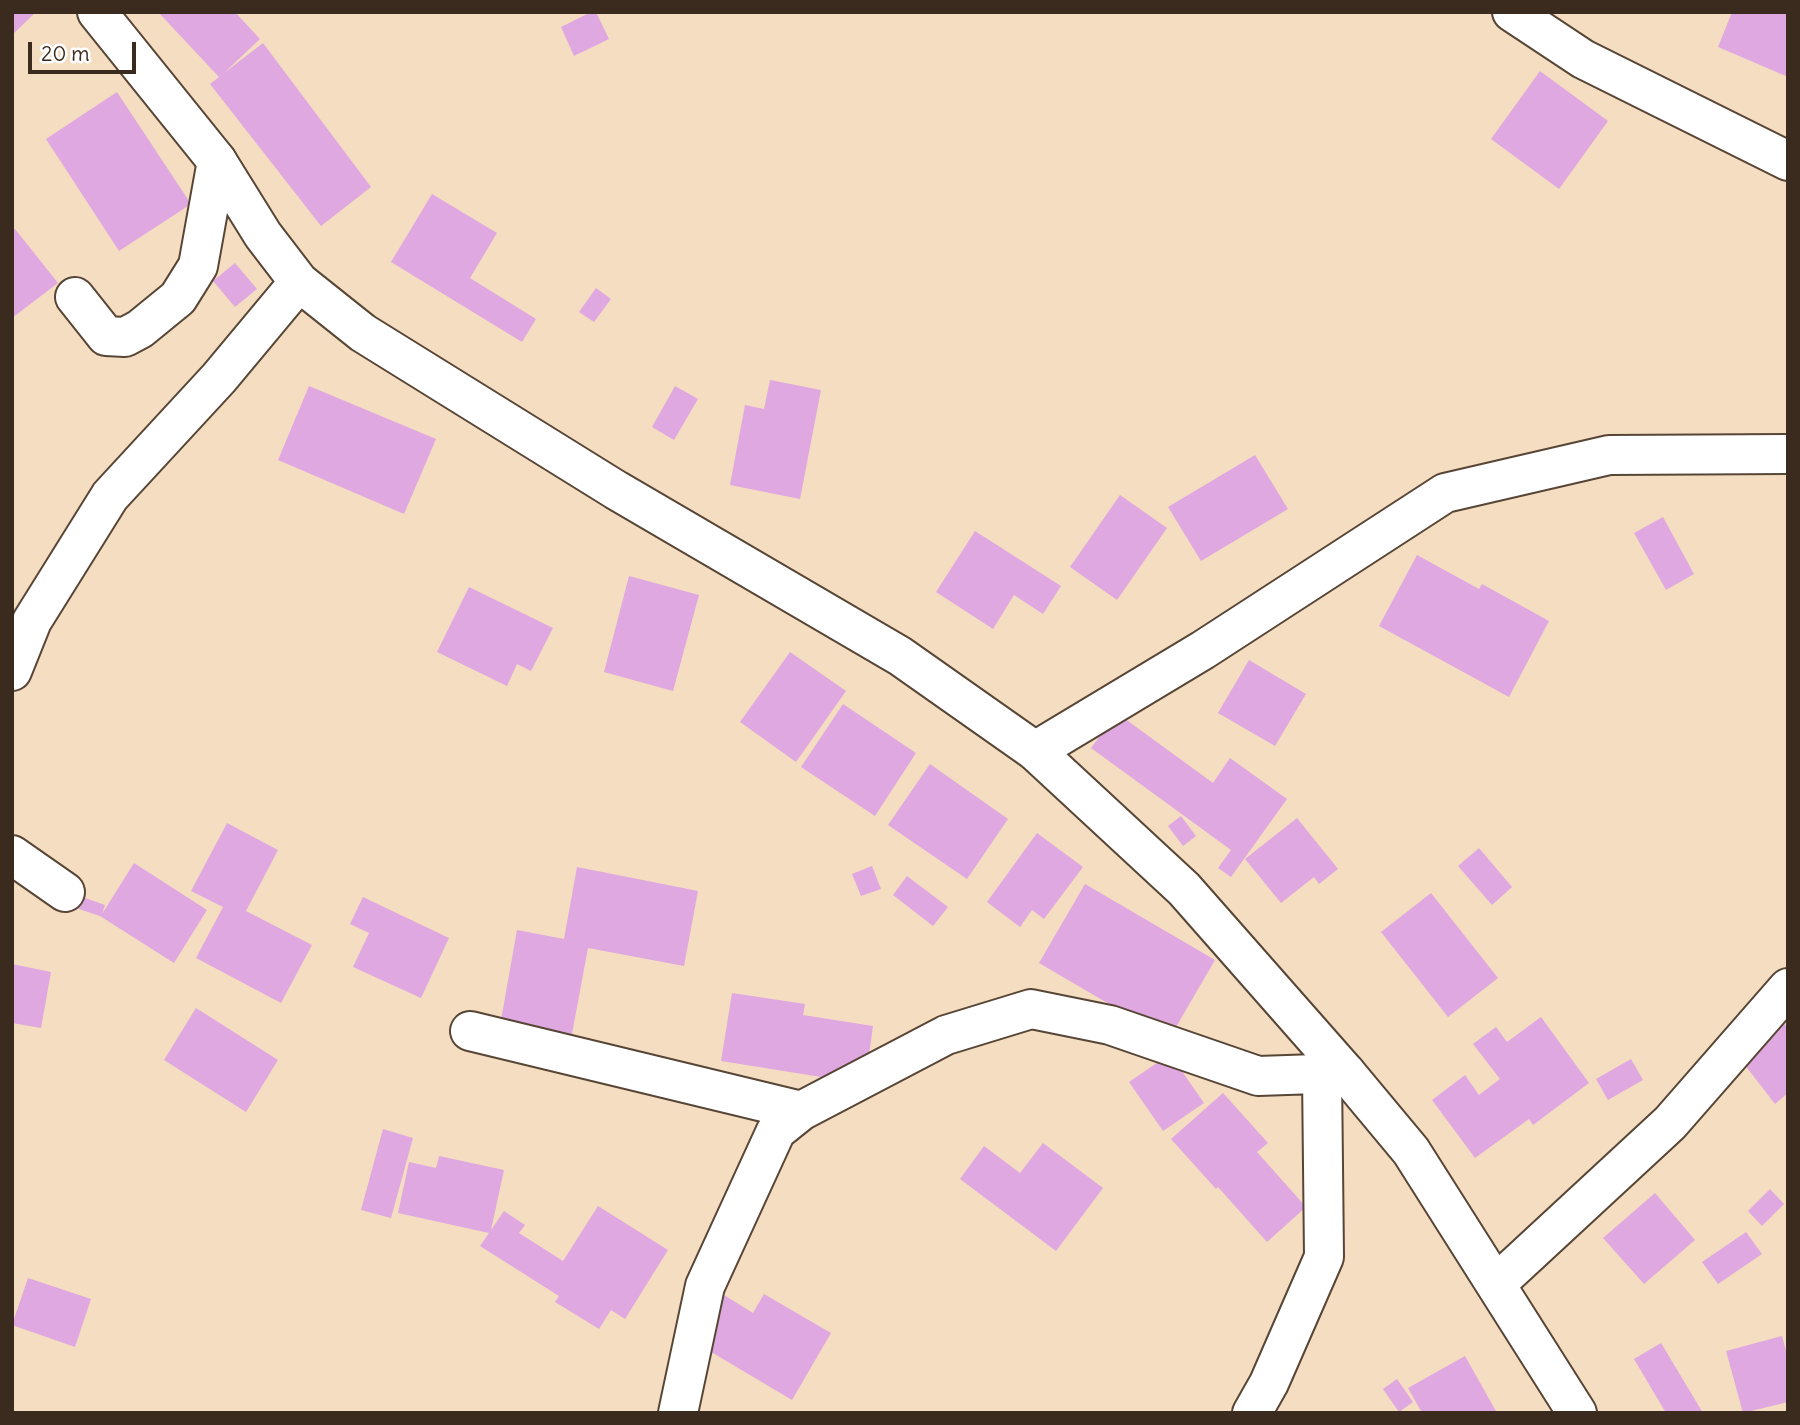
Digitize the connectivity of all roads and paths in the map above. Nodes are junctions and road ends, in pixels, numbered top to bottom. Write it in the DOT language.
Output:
graph roads {
  1 [pos="97,12"];
  2 [pos="1512,12"];
  3 [pos="217,161"];
  4 [pos="1788,161"];
  5 [pos="299,282"];
  6 [pos="75,297"];
  7 [pos="1788,454"];
  8 [pos="12,671"];
  9 [pos="1035,751"];
  10 [pos="12,855"];
  11 [pos="65,892"];
  12 [pos="1788,988"];
  13 [pos="470,1031"];
  14 [pos="1334,1074"];
  15 [pos="801,1111"];
  16 [pos="1496,1284"];
  17 [pos="678,1413"];
  18 [pos="1252,1413"];
  19 [pos="1577,1413"];
  1 -- 3 [label="street"];
  2 -- 4 [label="street"];
  3 -- 5 [label="street"];
  3 -- 6 [label="street"];
  5 -- 8 [label="street"];
  5 -- 9 [label="street"];
  7 -- 9 [label="street"];
  9 -- 14 [label="street"];
  10 -- 11 [label="street"];
  12 -- 16 [label="street"];
  13 -- 15 [label="street"];
  14 -- 15 [label="street"];
  14 -- 16 [label="street"];
  14 -- 18 [label="street"];
  15 -- 17 [label="street"];
  16 -- 19 [label="street"];
}
